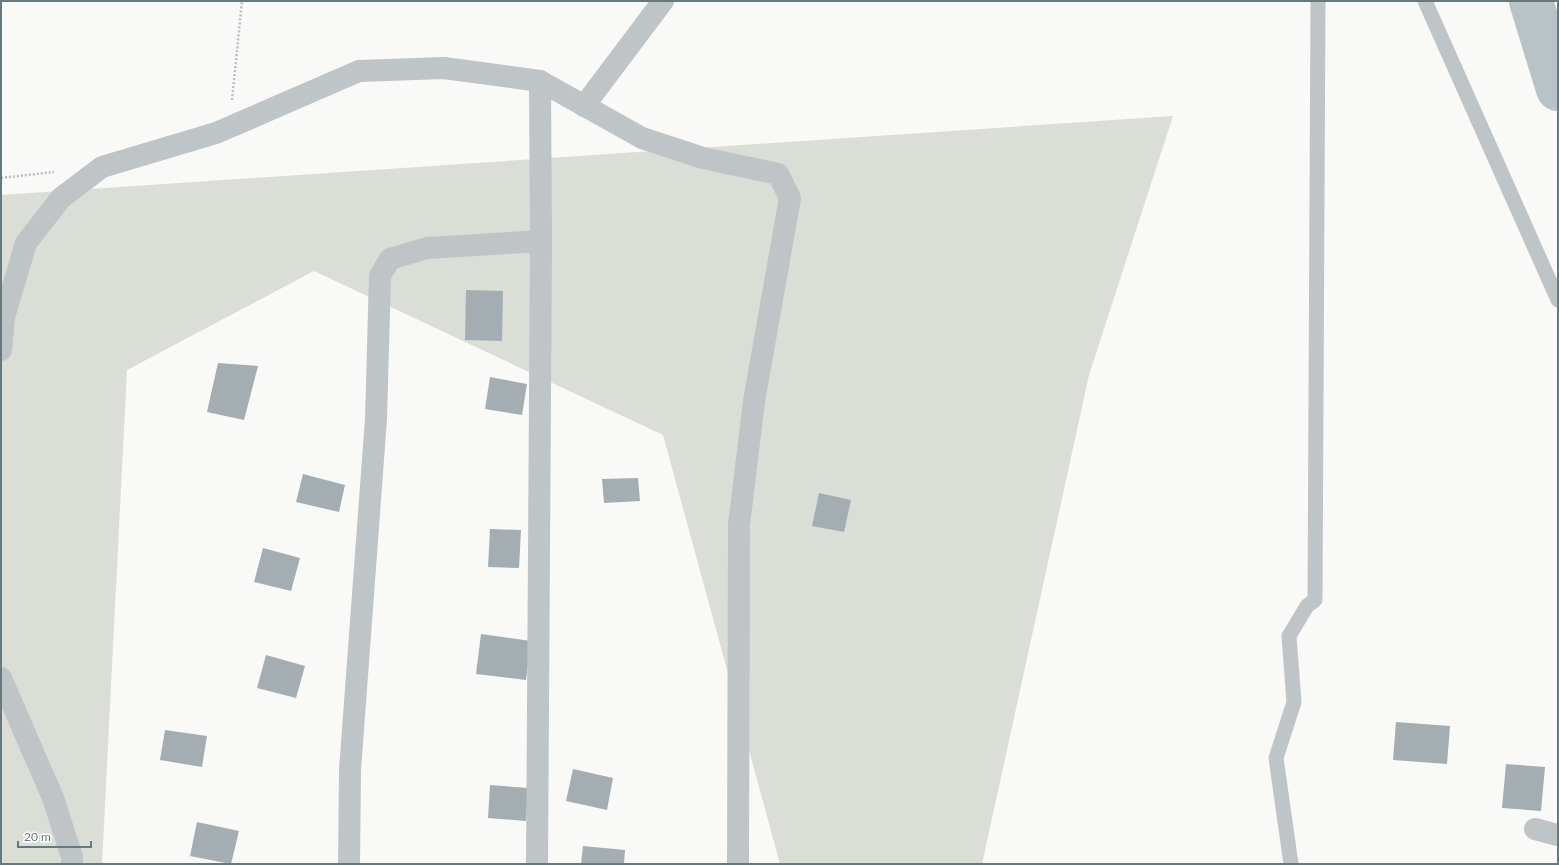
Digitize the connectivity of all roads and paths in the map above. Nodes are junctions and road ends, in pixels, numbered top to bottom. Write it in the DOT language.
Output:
graph roads {
  1 [pos="242,1"];
  2 [pos="663,1"];
  3 [pos="1318,1"];
  4 [pos="1425,1"];
  5 [pos="540,81"];
  6 [pos="584,106"];
  7 [pos="229,127"];
  8 [pos="56,172"];
  9 [pos="1,178"];
  10 [pos="541,241"];
  11 [pos="1558,300"];
  12 [pos="1,350"];
  13 [pos="1,678"];
  14 [pos="1535,829"];
  15 [pos="1558,835"];
  16 [pos="72,864"];
  17 [pos="349,864"];
  18 [pos="536,864"];
  19 [pos="738,864"];
  20 [pos="1291,864"];
  1 -- 7 [label="path"];
  2 -- 6 [label="street"];
  3 -- 20 [label="lane"];
  4 -- 11 [label="lane"];
  5 -- 6 [label="street"];
  5 -- 7 [label="street"];
  5 -- 10 [label="street"];
  6 -- 19 [label="street"];
  7 -- 12 [label="street"];
  8 -- 9 [label="path"];
  10 -- 17 [label="street"];
  10 -- 18 [label="street"];
  13 -- 16 [label="street"];
  14 -- 15 [label="street"];
}
